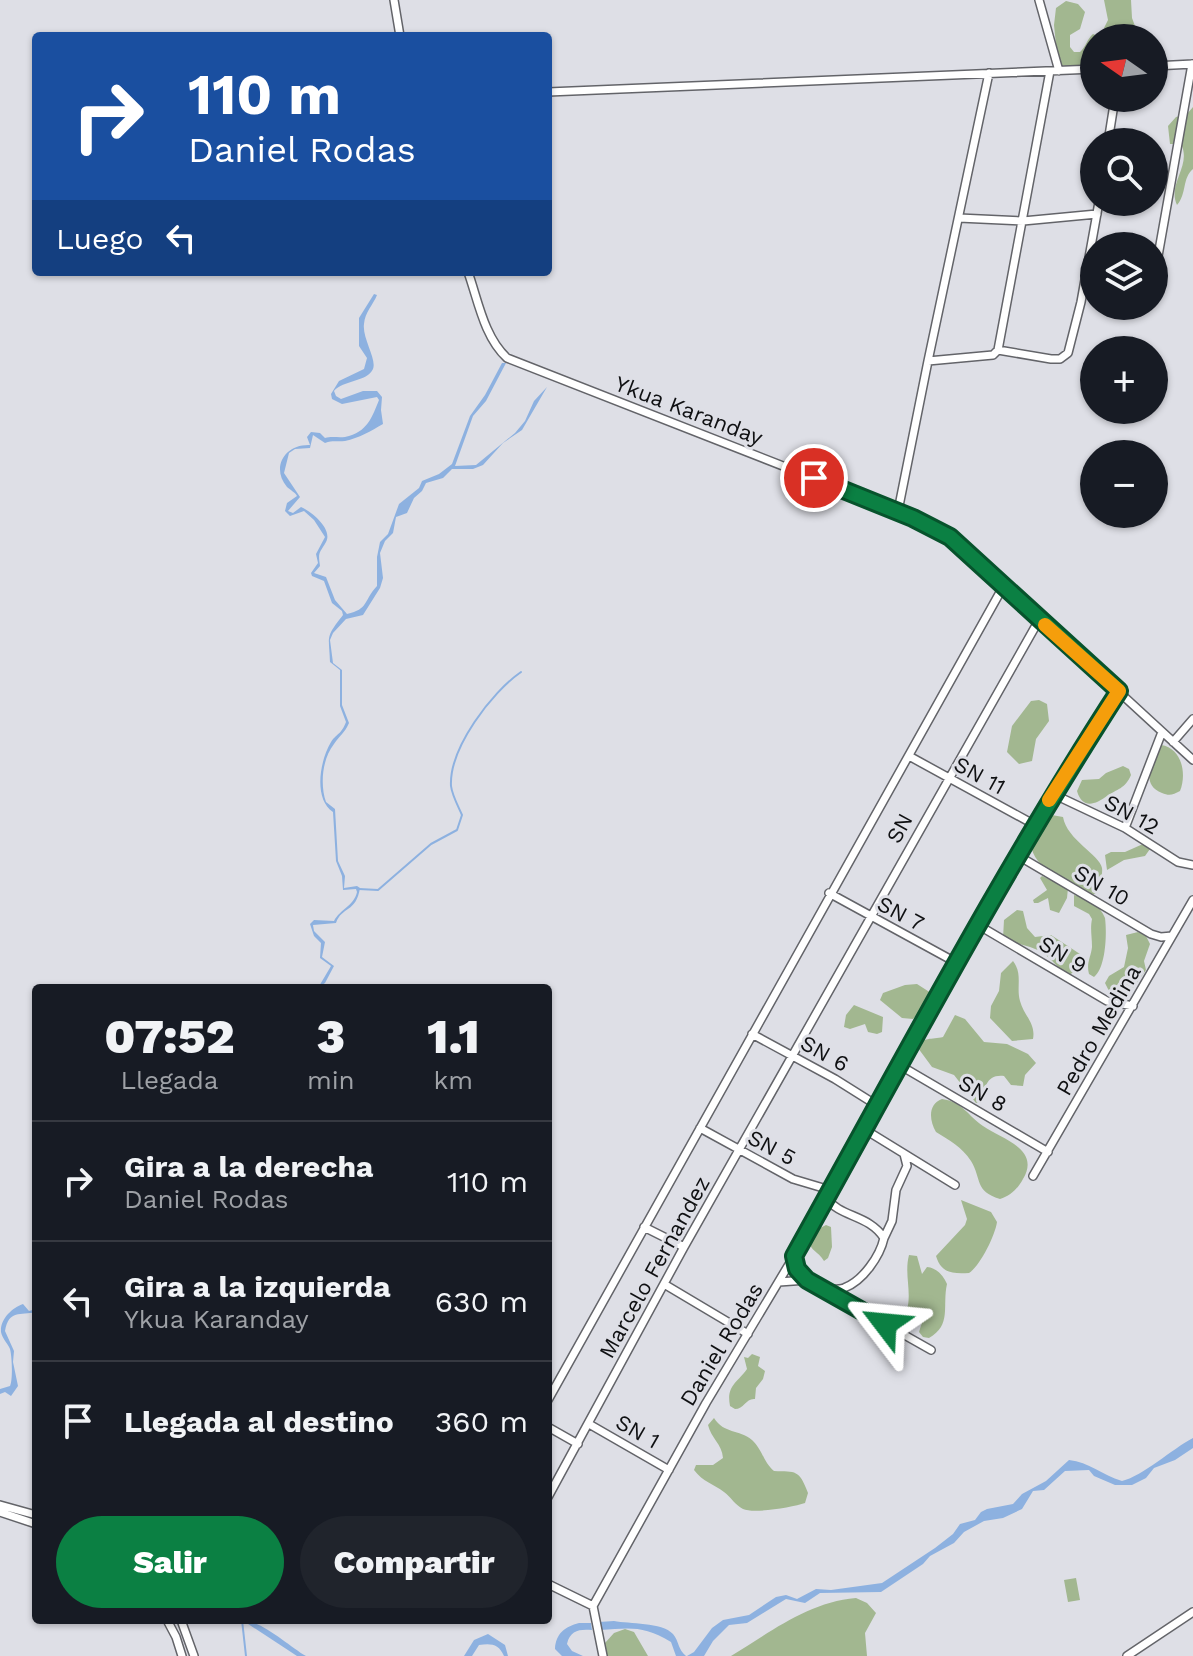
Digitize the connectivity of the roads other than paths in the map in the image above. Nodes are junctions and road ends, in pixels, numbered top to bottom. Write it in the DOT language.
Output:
graph roads {
  1 [pos="394,0"];
  2 [pos="1039,0"];
  3 [pos="399,32"];
  4 [pos="1192,64"];
  5 [pos="1168,65"];
  6 [pos="1080,70"];
  7 [pos="1055,71"];
  8 [pos="989,73"];
  9 [pos="552,92"];
  10 [pos="1080,216"];
  11 [pos="1097,216"];
  12 [pos="959,218"];
  13 [pos="1023,221"];
  14 [pos="1162,232"];
  15 [pos="469,276"];
  16 [pos="998,350"];
  17 [pos="928,361"];
  18 [pos="898,511"];
  19 [pos="1003,587"];
  20 [pos="1039,620"];
  21 [pos="1119,691"];
  22 [pos="1193,719"];
  23 [pos="1162,732"];
  24 [pos="1173,742"];
  25 [pos="909,756"];
  26 [pos="1193,760"];
  27 [pos="947,778"];
  28 [pos="1053,794"];
  29 [pos="1035,825"];
  30 [pos="1125,828"];
  31 [pos="1017,855"];
  32 [pos="1193,865"];
  33 [pos="829,893"];
  34 [pos="1193,900"];
  35 [pos="870,917"];
  36 [pos="978,925"];
  37 [pos="1172,936"];
  38 [pos="957,963"];
  39 [pos="1133,1006"];
  40 [pos="752,1034"];
  41 [pos="792,1055"];
  42 [pos="901,1066"];
  43 [pos="878,1106"];
  44 [pos="700,1128"];
  45 [pos="864,1129"];
  46 [pos="739,1151"];
  47 [pos="1048,1152"];
  48 [pos="904,1154"];
  49 [pos="1033,1176"];
  50 [pos="955,1185"];
  51 [pos="828,1194"];
  52 [pos="644,1227"];
  53 [pos="884,1238"];
  54 [pos="684,1247"];
  55 [pos="794,1256"];
  56 [pos="807,1280"];
  57 [pos="779,1282"];
  58 [pos="664,1284"];
  59 [pos="823,1289"];
  60 [pos="748,1334"];
  61 [pos="931,1350"];
  62 [pos="552,1393"];
  63 [pos="589,1424"];
  64 [pos="552,1429"];
  65 [pos="578,1444"];
  66 [pos="669,1470"];
  67 [pos="552,1490"];
  68 [pos="0,1505"];
  69 [pos="0,1512"];
  70 [pos="32,1514"];
  71 [pos="32,1523"];
  72 [pos="552,1586"];
  73 [pos="594,1604"];
  74 [pos="1193,1612"];
  75 [pos="169,1624"];
  76 [pos="183,1624"];
  77 [pos="182,1656"];
  78 [pos="194,1656"];
  79 [pos="603,1656"];
  80 [pos="1127,1656"];
  1 -- 3 [label="street"];
  2 -- 7 [label="street"];
  4 -- 5 [label="street"];
  4 -- 14 [label="street"];
  6 -- 7 [label="street"];
  7 -- 8 [label="street"];
  7 -- 13 [label="street"];
  8 -- 9 [label="street"];
  8 -- 12 [label="street"];
  10 -- 13 [label="street"];
  11 -- 16 [label="street"];
  12 -- 13 [label="street"];
  12 -- 17 [label="street"];
  13 -- 16 [label="street"];
  15 -- 18 [label="street, Ykua Karanday"];
  16 -- 17 [label="street"];
  17 -- 18 [label="street"];
  18 -- 19 [label="street, Ykua Karanday"];
  19 -- 20 [label="street, Ykua Karanday"];
  19 -- 25 [label="street"];
  20 -- 21 [label="street, Ykua Karanday"];
  20 -- 27 [label="street, SN"];
  21 -- 23 [label="street, Ykua Karanday"];
  21 -- 28 [label="street, Daniel Rodas"];
  22 -- 24 [label="street"];
  23 -- 24 [label="street, Ykua Karanday"];
  23 -- 30 [label="street"];
  24 -- 26 [label="street, Ykua Karanday"];
  25 -- 27 [label="street, SN 11"];
  25 -- 33 [label="street"];
  27 -- 29 [label="street, SN 11"];
  27 -- 35 [label="street, SN"];
  28 -- 29 [label="street, Daniel Rodas"];
  28 -- 30 [label="street, SN 12"];
  29 -- 31 [label="street, Daniel Rodas"];
  30 -- 32 [label="street, SN 12"];
  31 -- 36 [label="street, Daniel Rodas"];
  31 -- 37 [label="street, SN 10"];
  33 -- 35 [label="street, SN 7"];
  33 -- 40 [label="street"];
  34 -- 37 [label="street, Pedro Medina"];
  35 -- 38 [label="street, SN 7"];
  35 -- 41 [label="street, SN"];
  36 -- 38 [label="street, Daniel Rodas"];
  36 -- 39 [label="street, SN 9"];
  37 -- 39 [label="street, Pedro Medina"];
  38 -- 42 [label="street, Daniel Rodas"];
  39 -- 47 [label="street, Pedro Medina"];
  40 -- 41 [label="street, SN 6"];
  40 -- 44 [label="street"];
  41 -- 43 [label="street, SN 6"];
  41 -- 46 [label="street, Marcelo Fernandez"];
  42 -- 43 [label="street, Daniel Rodas"];
  42 -- 47 [label="street, SN 8"];
  43 -- 45 [label="street, Daniel Rodas"];
  44 -- 46 [label="street, SN 5"];
  44 -- 52 [label="street"];
  45 -- 48 [label="street"];
  45 -- 51 [label="street, Daniel Rodas"];
  46 -- 51 [label="street, SN 5"];
  46 -- 54 [label="street, Marcelo Fernandez"];
  47 -- 49 [label="street, Pedro Medina"];
  48 -- 50 [label="street"];
  48 -- 53 [label="street"];
  51 -- 53 [label="street, SN 5"];
  51 -- 55 [label="street, Daniel Rodas"];
  52 -- 54 [label="street"];
  52 -- 62 [label="street"];
  53 -- 59 [label="street"];
  54 -- 58 [label="street, Marcelo Fernandez"];
  55 -- 56 [label="street"];
  55 -- 57 [label="street, Daniel Rodas"];
  56 -- 57 [label="street"];
  56 -- 59 [label="street"];
  57 -- 60 [label="street, Daniel Rodas"];
  58 -- 60 [label="street"];
  58 -- 63 [label="street, Marcelo Fernandez"];
  59 -- 61 [label="street"];
  60 -- 66 [label="street, Daniel Rodas"];
  63 -- 65 [label="street, Marcelo Fernandez"];
  63 -- 66 [label="street, SN 1"];
  64 -- 65 [label="street"];
  65 -- 67 [label="street, Marcelo Fernandez"];
  66 -- 73 [label="street, Daniel Rodas"];
  68 -- 70 [label="street"];
  69 -- 71 [label="street"];
  72 -- 73 [label="street"];
  73 -- 79 [label="street"];
  74 -- 80 [label="street"];
  75 -- 77 [label="street"];
  76 -- 78 [label="street"];
}
